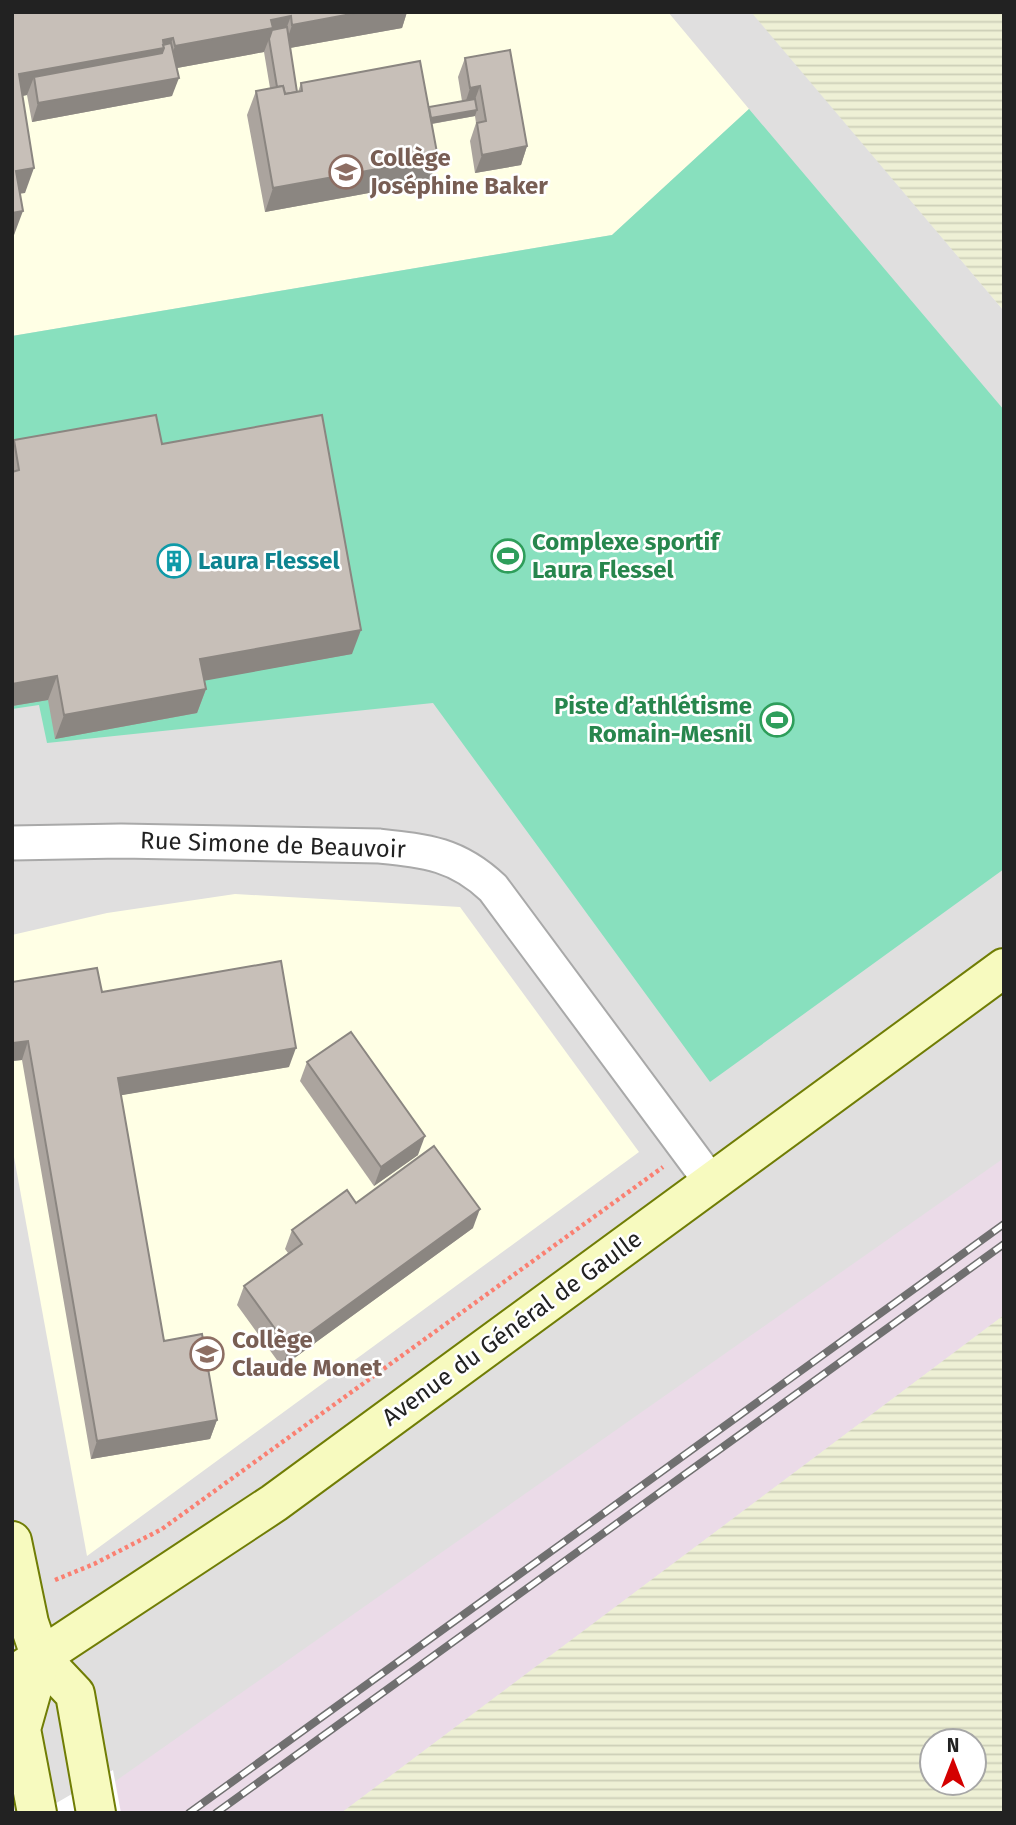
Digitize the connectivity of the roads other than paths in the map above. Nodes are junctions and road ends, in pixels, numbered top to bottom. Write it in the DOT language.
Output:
graph roads {
  1 [pos="12,843"];
  2 [pos="1004,968"];
  3 [pos="699,1168"];
  4 [pos="12,1541"];
  5 [pos="27,1667"];
  6 [pos="37,1813"];
  7 [pos="96,1813"];
  1 -- 3 [label="street, Rue Simone de Beauvoir"];
  2 -- 3 [label="main road, Avenue du Général de Gaulle"];
  3 -- 5 [label="main road, Avenue du Général de Gaulle"];
  4 -- 5 [label="main road"];
  5 -- 6 [label="main road"];
  5 -- 7 [label="main road"];
}
